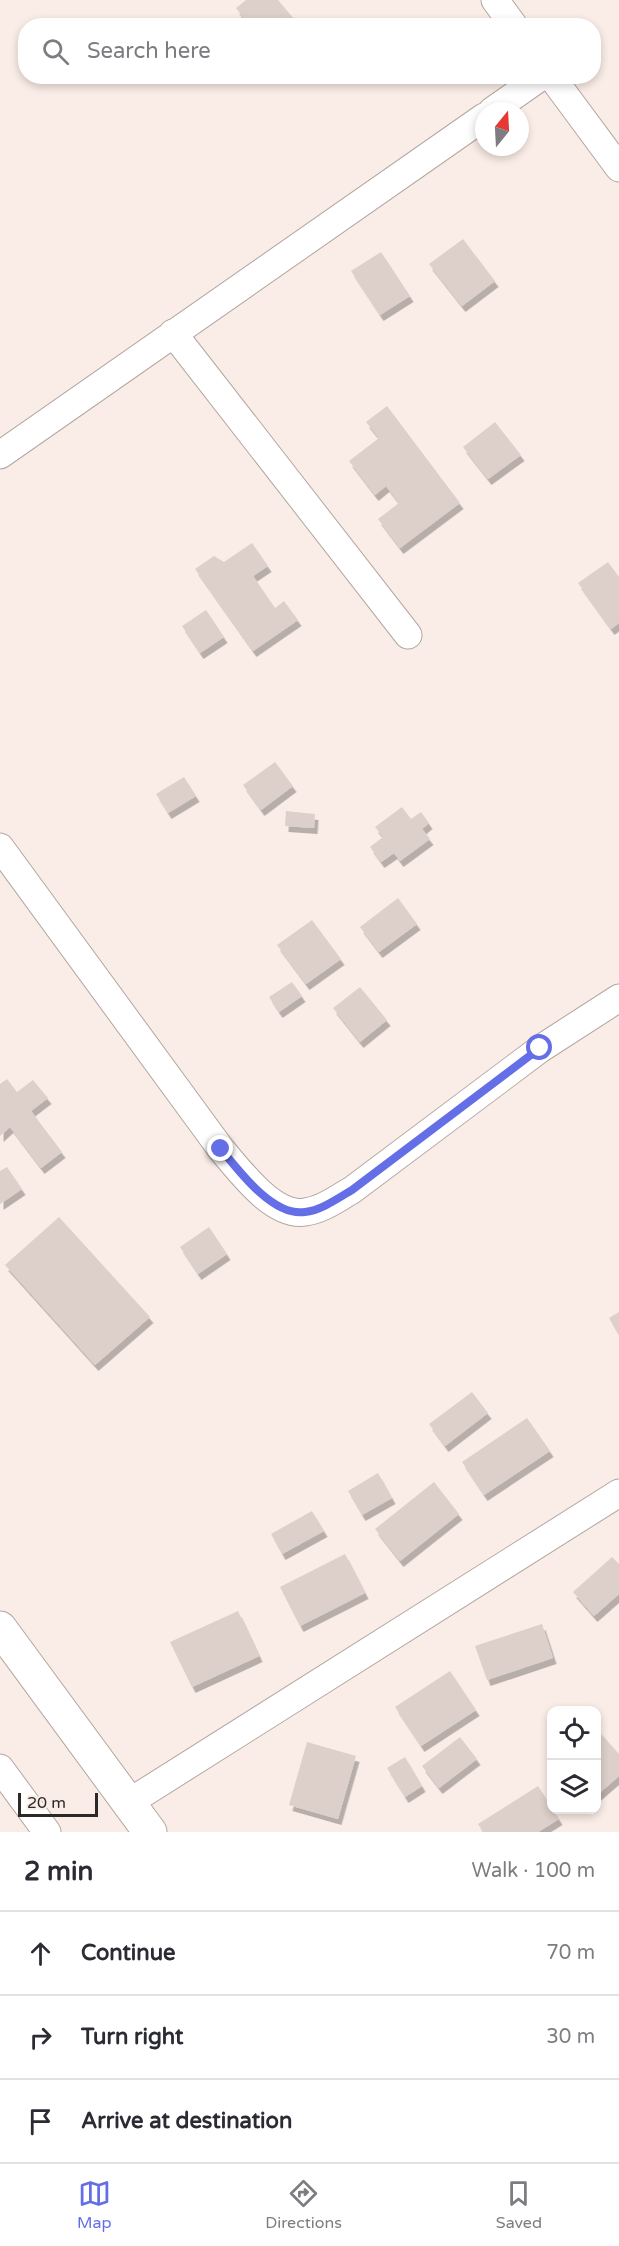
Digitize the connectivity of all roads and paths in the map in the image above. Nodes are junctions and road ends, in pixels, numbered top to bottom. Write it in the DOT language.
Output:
graph roads {
  1 [pos="495,0"];
  2 [pos="508,18"];
  3 [pos="531,84"];
  4 [pos="557,84"];
  5 [pos="505,102"];
  6 [pos="475,123"];
  7 [pos="619,168"];
  8 [pos="173,333"];
  9 [pos="0,455"];
  10 [pos="408,635"];
  11 [pos="0,847"];
  12 [pos="619,998"];
  13 [pos="619,1493"];
  14 [pos="0,1628"];
  15 [pos="0,1768"];
  16 [pos="128,1803"];
  17 [pos="47,1832"];
  18 [pos="150,1832"];
  1 -- 2 [label="street"];
  3 -- 5 [label="street"];
  4 -- 7 [label="street"];
  6 -- 8 [label="street"];
  8 -- 9 [label="street"];
  8 -- 10 [label="street"];
  11 -- 12 [label="street"];
  13 -- 16 [label="street"];
  14 -- 16 [label="main road"];
  15 -- 17 [label="street"];
  16 -- 18 [label="main road"];
}
